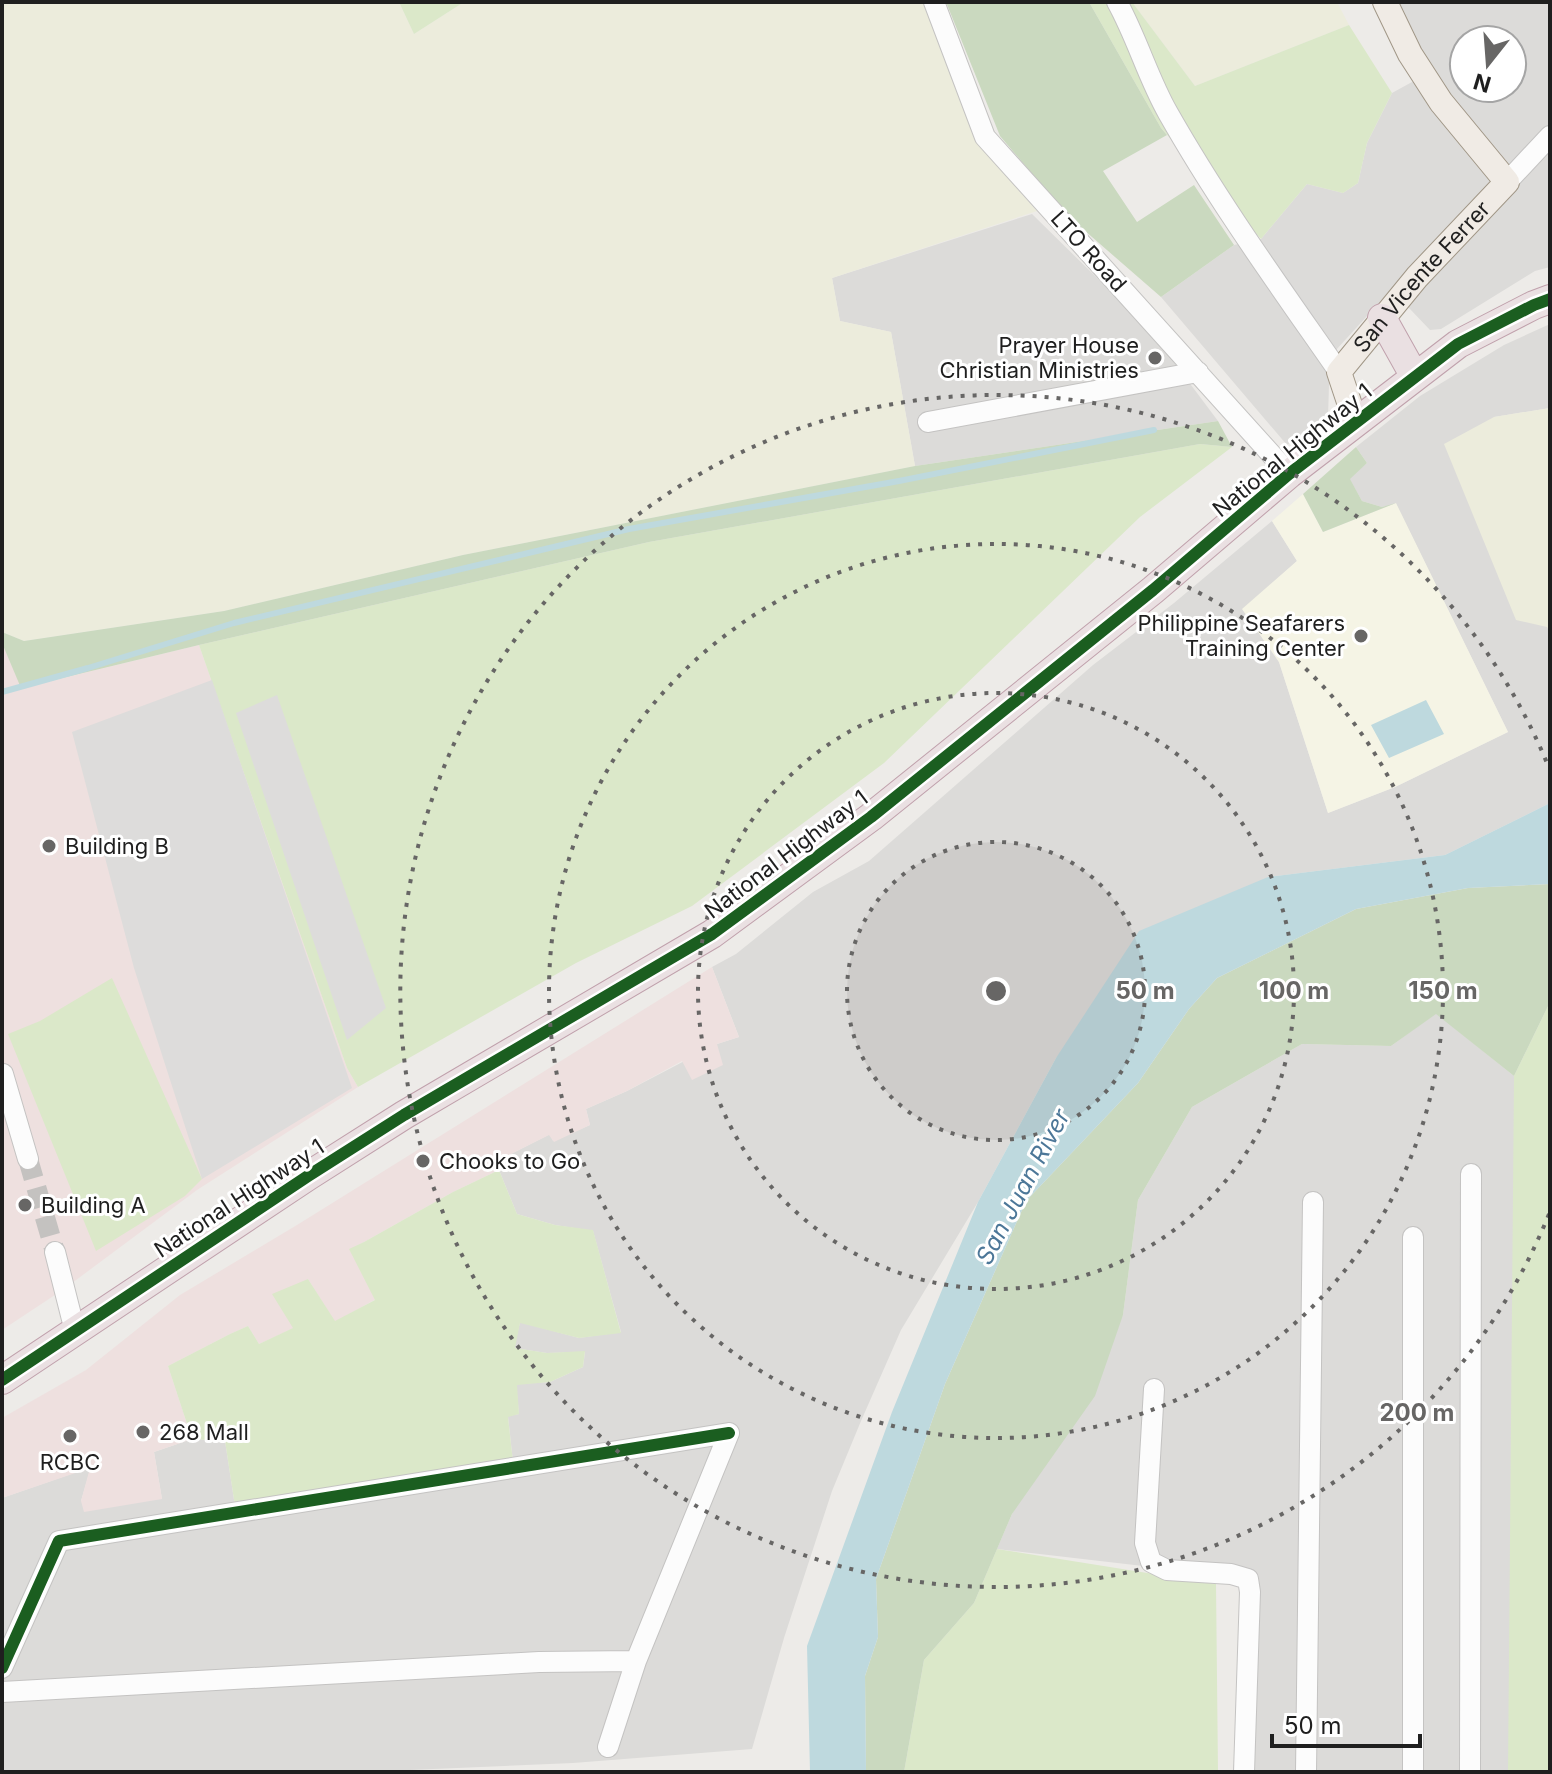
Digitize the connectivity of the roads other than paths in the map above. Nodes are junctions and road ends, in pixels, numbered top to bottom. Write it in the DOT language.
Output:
graph roads {
  1 [pos="934,2"];
  2 [pos="1117,2"];
  3 [pos="1385,2"];
  4 [pos="1550,136"];
  5 [pos="1507,182"];
  6 [pos="1550,299"];
  7 [pos="1382,318"];
  8 [pos="1198,372"];
  9 [pos="1339,372"];
  10 [pos="1415,377"];
  11 [pos="928,422"];
  12 [pos="1356,423"];
  13 [pos="1289,474"];
  14 [pos="3,1074"];
  15 [pos="28,1159"];
  16 [pos="1471,1174"];
  17 [pos="1313,1202"];
  18 [pos="1413,1237"];
  19 [pos="55,1252"];
  20 [pos="75,1331"];
  21 [pos="2,1380"];
  22 [pos="1154,1389"];
  23 [pos="636,1661"];
  24 [pos="2,1668"];
  25 [pos="2,1692"];
  26 [pos="608,1747"];
  27 [pos="1244,1772"];
  28 [pos="1306,1772"];
  29 [pos="1413,1772"];
  30 [pos="1470,1772"];
  1 -- 8 [label="street, LTO Road"];
  2 -- 9 [label="street"];
  3 -- 5 [label="main road"];
  4 -- 5 [label="street"];
  5 -- 7 [label="main road, San Vicente Ferrer"];
  6 -- 10 [label="highway, National Highway 1"];
  7 -- 9 [label="main road, San Vicente Ferrer"];
  7 -- 10 [label="highway"];
  8 -- 11 [label="street"];
  8 -- 13 [label="street, LTO Road"];
  9 -- 12 [label="main road"];
  10 -- 12 [label="highway, National Highway 1"];
  12 -- 13 [label="highway, National Highway 1"];
  13 -- 20 [label="highway, National Highway 1"];
  14 -- 15 [label="street"];
  16 -- 30 [label="street"];
  17 -- 28 [label="street"];
  18 -- 29 [label="street"];
  19 -- 20 [label="street"];
  20 -- 21 [label="highway, National Highway 1"];
  22 -- 27 [label="street"];
  23 -- 24 [label="street"];
  23 -- 25 [label="street"];
  23 -- 26 [label="street"];
}
